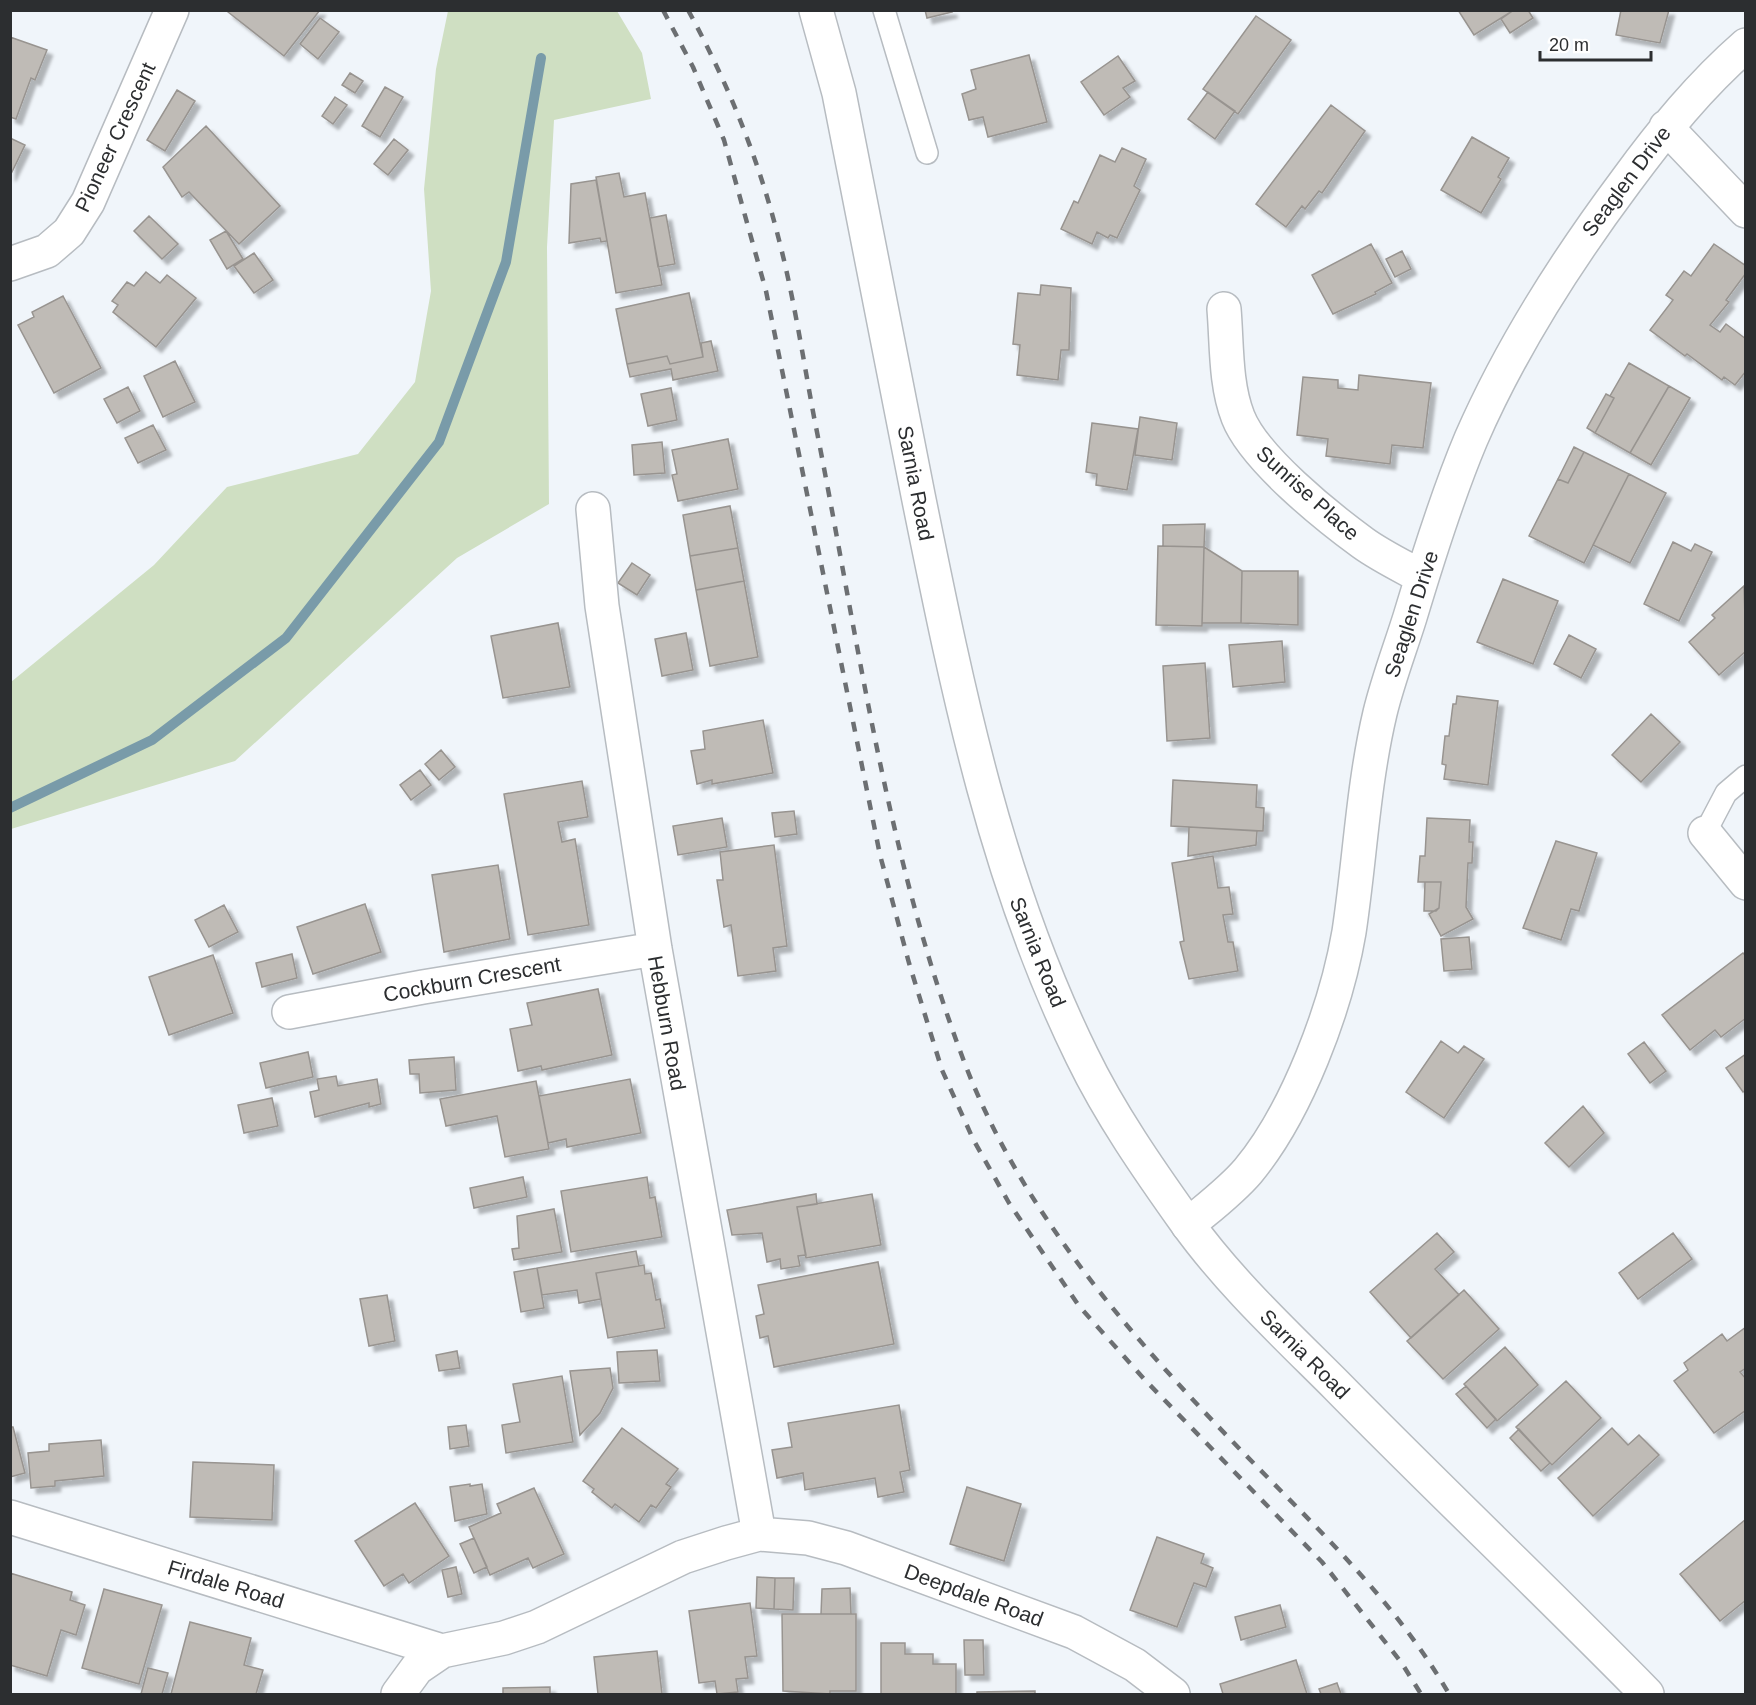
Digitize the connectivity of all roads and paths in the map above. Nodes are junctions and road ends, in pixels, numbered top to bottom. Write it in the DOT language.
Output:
graph roads {
  1 [pos="172,10"];
  2 [pos="816,10"];
  3 [pos="884,10"];
  4 [pos="1746,45"];
  5 [pos="1666,127"];
  6 [pos="927,153"];
  7 [pos="1746,211"];
  8 [pos="10,264"];
  9 [pos="1224,309"];
  10 [pos="593,509"];
  11 [pos="1422,577"];
  12 [pos="1746,776"];
  13 [pos="1705,833"];
  14 [pos="1746,883"];
  15 [pos="655,949"];
  16 [pos="289,1012"];
  17 [pos="1188,1225"];
  18 [pos="10,1517"];
  19 [pos="759,1534"];
  20 [pos="442,1651"];
  21 [pos="398,1695"];
  22 [pos="1173,1695"];
  23 [pos="1647,1695"];
  1 -- 8 [label="street, Pioneer Crescent"];
  2 -- 17 [label="street, Sarnia Road"];
  3 -- 6 [label="lane"];
  4 -- 5 [label="street, Seaglen Drive"];
  5 -- 7 [label="street"];
  5 -- 11 [label="street, Seaglen Drive"];
  9 -- 11 [label="street, Sunrise Place"];
  10 -- 15 [label="street, Hebburn Road"];
  11 -- 17 [label="street, Seaglen Drive"];
  12 -- 13 [label="lane"];
  13 -- 14 [label="street"];
  15 -- 16 [label="street, Cockburn Crescent"];
  15 -- 19 [label="street, Hebburn Road"];
  17 -- 23 [label="street, Sarnia Road"];
  18 -- 20 [label="street, Firdale Road"];
  19 -- 20 [label="street, Firdale Road"];
  19 -- 22 [label="street, Deepdale Road"];
  20 -- 21 [label="street, Firdale Road"];
}
